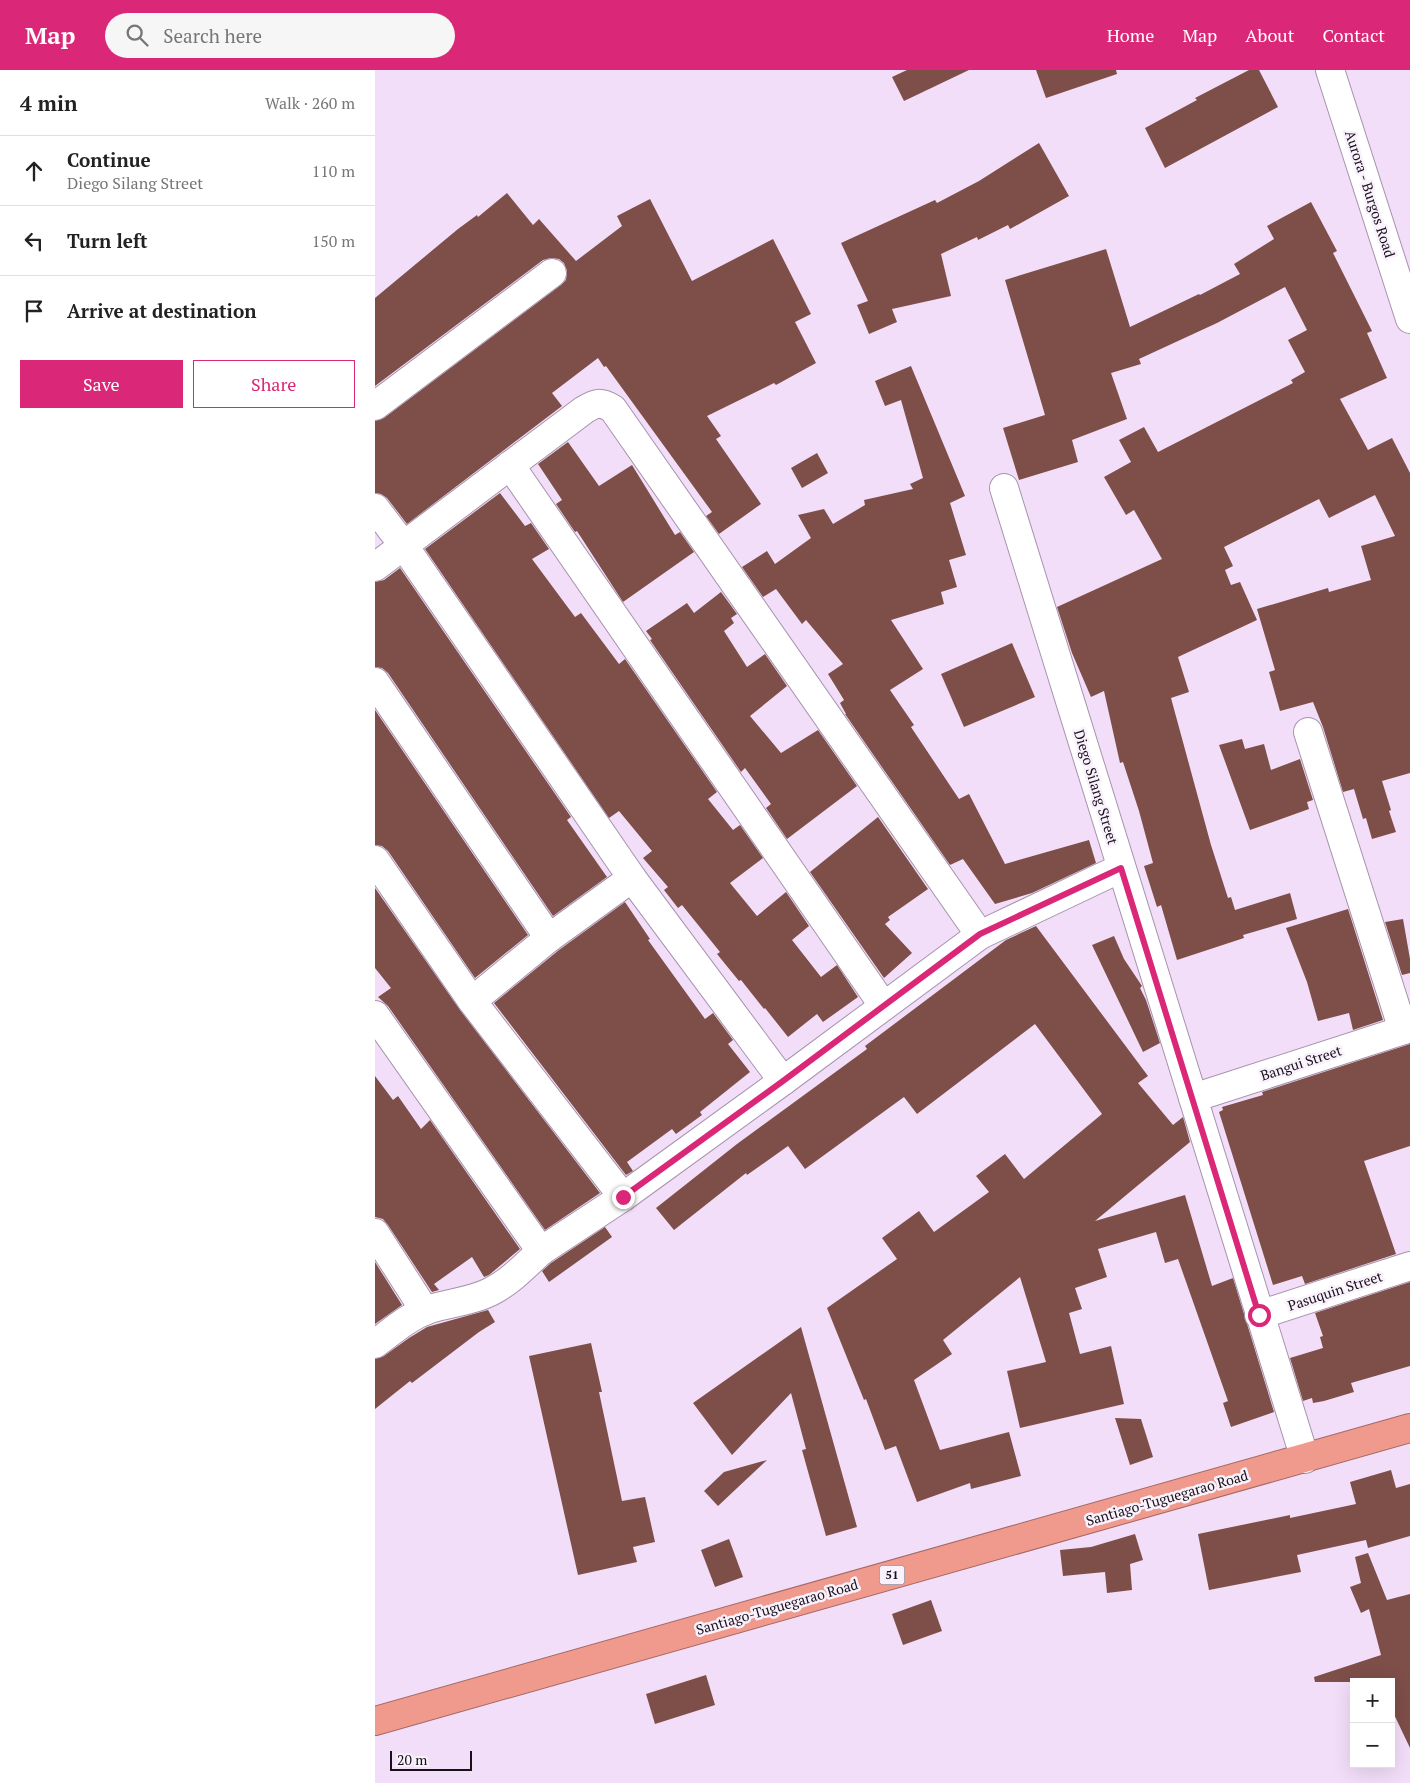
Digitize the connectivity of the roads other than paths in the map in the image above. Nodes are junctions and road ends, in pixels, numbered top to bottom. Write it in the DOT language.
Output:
graph roads {
  1 [pos="1330,70"];
  2 [pos="552,272"];
  3 [pos="1410,319"];
  4 [pos="375,406"];
  5 [pos="510,464"];
  6 [pos="1004,488"];
  7 [pos="375,508"];
  8 [pos="404,546"];
  9 [pos="375,567"];
  10 [pos="375,682"];
  11 [pos="1308,732"];
  12 [pos="375,860"];
  13 [pos="1121,868"];
  14 [pos="632,878"];
  15 [pos="980,934"];
  16 [pos="549,938"];
  17 [pos="471,1001"];
  18 [pos="883,1006"];
  19 [pos="375,1015"];
  20 [pos="1406,1029"];
  21 [pos="783,1081"];
  22 [pos="1193,1098"];
  23 [pos="623,1197"];
  24 [pos="375,1233"];
  25 [pos="541,1251"];
  26 [pos="1410,1266"];
  27 [pos="425,1310"];
  28 [pos="1259,1315"];
  29 [pos="375,1344"];
  30 [pos="1410,1428"];
  31 [pos="1305,1459"];
  32 [pos="375,1722"];
  1 -- 3 [label="street, Aurora - Burgos Road"];
  2 -- 4 [label="street"];
  5 -- 8 [label="street"];
  5 -- 15 [label="street"];
  5 -- 18 [label="street"];
  6 -- 13 [label="street, Diego Silang Street"];
  7 -- 8 [label="street"];
  8 -- 9 [label="street"];
  8 -- 14 [label="street"];
  10 -- 16 [label="street"];
  11 -- 20 [label="street"];
  12 -- 17 [label="street"];
  13 -- 15 [label="street"];
  13 -- 22 [label="street, Diego Silang Street"];
  14 -- 16 [label="street"];
  14 -- 21 [label="street"];
  15 -- 18 [label="street"];
  16 -- 17 [label="street"];
  17 -- 23 [label="street"];
  18 -- 21 [label="street"];
  19 -- 25 [label="street"];
  20 -- 22 [label="street, Bangui Street"];
  21 -- 23 [label="street"];
  22 -- 28 [label="street, Diego Silang Street"];
  23 -- 25 [label="street"];
  24 -- 27 [label="street"];
  25 -- 27 [label="street"];
  26 -- 28 [label="street, Pasuquin Street"];
  27 -- 29 [label="street"];
  28 -- 31 [label="street, Diego Silang Street"];
  30 -- 31 [label="highway, Santiago-Tuguegarao Road / 51"];
  31 -- 32 [label="highway, Santiago-Tuguegarao Road / 51"];
}
